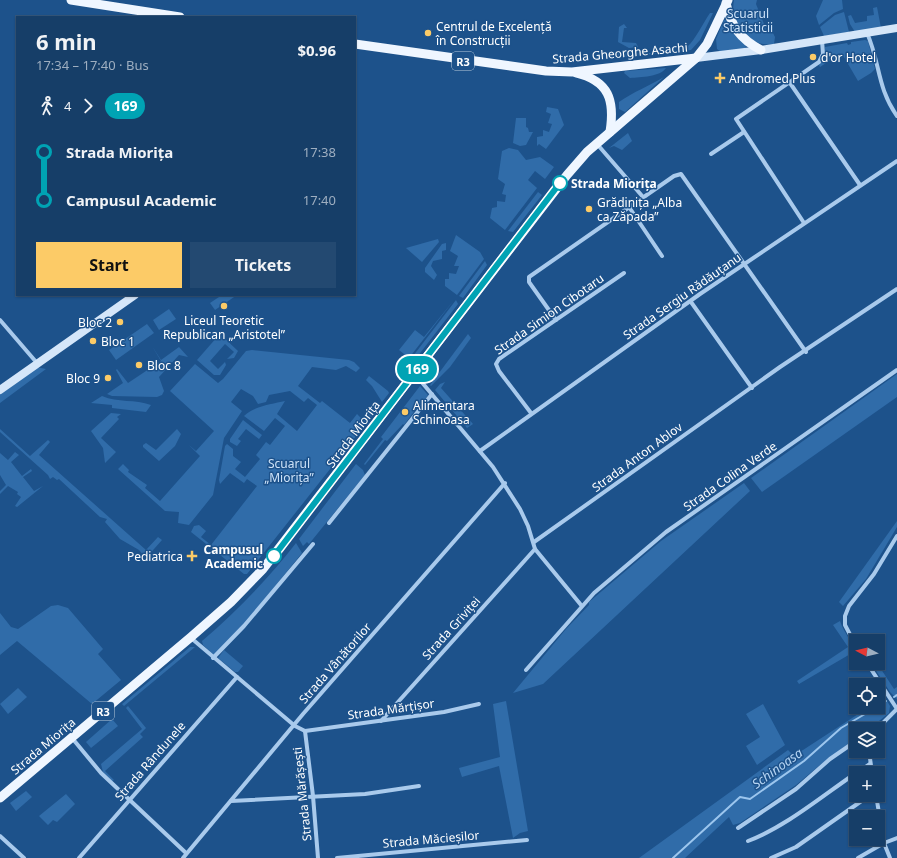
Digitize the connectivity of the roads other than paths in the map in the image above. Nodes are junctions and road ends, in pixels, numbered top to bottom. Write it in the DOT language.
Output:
graph roads {
  1 [pos="71,0"];
  2 [pos="727,1"];
  3 [pos="174,16"];
  4 [pos="897,28"];
  5 [pos="867,32"];
  6 [pos="822,40"];
  7 [pos="356,44"];
  8 [pos="761,50"];
  9 [pos="696,58"];
  10 [pos="572,72"];
  11 [pos="790,83"];
  12 [pos="897,116"];
  13 [pos="610,132"];
  14 [pos="744,132"];
  15 [pos="596,144"];
  16 [pos="711,154"];
  17 [pos="897,161"];
  18 [pos="860,185"];
  19 [pos="643,197"];
  20 [pos="628,207"];
  21 [pos="804,223"];
  22 [pos="662,256"];
  23 [pos="744,264"];
  24 [pos="624,273"];
  25 [pos="897,289"];
  26 [pos="134,296"];
  27 [pos="691,302"];
  28 [pos="0,320"];
  29 [pos="556,320"];
  30 [pos="806,352"];
  31 [pos="37,363"];
  32 [pos="897,370"];
  33 [pos="414,373"];
  34 [pos="752,388"];
  35 [pos="0,390"];
  36 [pos="432,394"];
  37 [pos="531,413"];
  38 [pos="480,451"];
  39 [pos="505,483"];
  40 [pos="329,523"];
  41 [pos="897,536"];
  42 [pos="534,542"];
  43 [pos="313,544"];
  44 [pos="535,548"];
  45 [pos="581,605"];
  46 [pos="850,634"];
  47 [pos="191,637"];
  48 [pos="213,658"];
  49 [pos="526,670"];
  50 [pos="872,670"];
  51 [pos="237,677"];
  52 [pos="479,704"];
  53 [pos="897,709"];
  54 [pos="382,721"];
  55 [pos="884,722"];
  56 [pos="295,726"];
  57 [pos="305,731"];
  58 [pos="72,737"];
  59 [pos="849,746"];
  60 [pos="870,758"];
  61 [pos="870,764"];
  62 [pos="867,766"];
  63 [pos="849,778"];
  64 [pos="420,786"];
  65 [pos="313,796"];
  66 [pos="0,798"];
  67 [pos="130,800"];
  68 [pos="231,801"];
  69 [pos="860,802"];
  70 [pos="738,828"];
  71 [pos="0,836"];
  72 [pos="897,838"];
  73 [pos="527,840"];
  74 [pos="748,841"];
  75 [pos="885,843"];
  76 [pos="879,846"];
  77 [pos="885,846"];
  78 [pos="186,853"];
  79 [pos="24,858"];
  80 [pos="79,858"];
  81 [pos="183,858"];
  82 [pos="318,858"];
  83 [pos="337,858"];
  84 [pos="771,858"];
  85 [pos="858,858"];
  86 [pos="890,858"];
  1 -- 3 [label="main road"];
  2 -- 8 [label="main road"];
  2 -- 9 [label="main road, Strada Miorița"];
  4 -- 5 [label="street"];
  5 -- 6 [label="street"];
  5 -- 12 [label="street"];
  6 -- 8 [label="street"];
  6 -- 11 [label="street"];
  7 -- 10 [label="main road, Strada Gheorghe Asachi / R3"];
  8 -- 9 [label="street"];
  9 -- 10 [label="main road, Strada Gheorghe Asachi"];
  9 -- 13 [label="main road, Strada Miorița"];
  10 -- 13 [label="main road, R3"];
  11 -- 14 [label="street"];
  11 -- 18 [label="street"];
  13 -- 15 [label="main road, Strada Miorița / R3"];
  14 -- 16 [label="street"];
  14 -- 21 [label="street"];
  15 -- 19 [label="street"];
  15 -- 33 [label="main road, Strada Miorița / R3"];
  17 -- 18 [label="street, Strada Sergiu Rădăuțanu"];
  18 -- 21 [label="street, Strada Sergiu Rădăuțanu"];
  19 -- 20 [label="street"];
  19 -- 23 [label="street"];
  20 -- 22 [label="street"];
  20 -- 29 [label="street"];
  21 -- 23 [label="street, Strada Sergiu Rădăuțanu"];
  23 -- 27 [label="street, Strada Sergiu Rădăuțanu"];
  23 -- 30 [label="street"];
  24 -- 29 [label="street, Strada Simion Cibotaru"];
  25 -- 30 [label="street, Strada Anton Ablov"];
  26 -- 31 [label="street"];
  27 -- 34 [label="street"];
  27 -- 37 [label="street, Strada Sergiu Rădăuțanu"];
  28 -- 31 [label="street"];
  29 -- 37 [label="street, Strada Simion Cibotaru"];
  30 -- 34 [label="street, Strada Anton Ablov"];
  31 -- 35 [label="street"];
  32 -- 45 [label="street, Strada Colina Verde"];
  33 -- 36 [label="street"];
  33 -- 47 [label="main road, Strada Miorița / R3"];
  34 -- 42 [label="street, Strada Anton Ablov"];
  36 -- 38 [label="street"];
  36 -- 40 [label="street"];
  37 -- 38 [label="street, Strada Sergiu Rădăuțanu"];
  38 -- 39 [label="street"];
  39 -- 42 [label="street"];
  39 -- 56 [label="street, Strada Vânătorilor"];
  41 -- 46 [label="street"];
  42 -- 44 [label="street"];
  43 -- 48 [label="street"];
  44 -- 45 [label="street"];
  44 -- 54 [label="street, Strada Griviței"];
  45 -- 49 [label="street"];
  47 -- 48 [label="street, Strada Mărășești"];
  47 -- 58 [label="main road, Strada Miorița / R3"];
  48 -- 51 [label="street, Strada Mărășești"];
  50 -- 53 [label="street"];
  51 -- 56 [label="street, Strada Mărășești"];
  51 -- 67 [label="street, Strada Rândunele"];
  52 -- 54 [label="street, Strada Mărțișor"];
  53 -- 55 [label="street"];
  54 -- 57 [label="street, Strada Mărțișor"];
  56 -- 57 [label="street, Strada Mărășești"];
  56 -- 68 [label="street, Strada Vânătorilor"];
  57 -- 65 [label="street, Strada Mărășești"];
  58 -- 66 [label="main road, Strada Miorița / R3"];
  58 -- 67 [label="street"];
  59 -- 70 [label="street"];
  60 -- 61 [label="street"];
  61 -- 62 [label="street"];
  63 -- 74 [label="street"];
  64 -- 65 [label="street"];
  65 -- 68 [label="street"];
  65 -- 82 [label="street, Strada Mărășești"];
  67 -- 78 [label="street"];
  67 -- 80 [label="street, Strada Rândunele"];
  68 -- 78 [label="street, Strada Vânătorilor"];
  69 -- 84 [label="street"];
  71 -- 79 [label="street"];
  72 -- 75 [label="street"];
  73 -- 83 [label="street, Strada Măcieșilor"];
  76 -- 85 [label="street"];
  77 -- 86 [label="street"];
  78 -- 81 [label="street, Strada Vânătorilor"];
}
